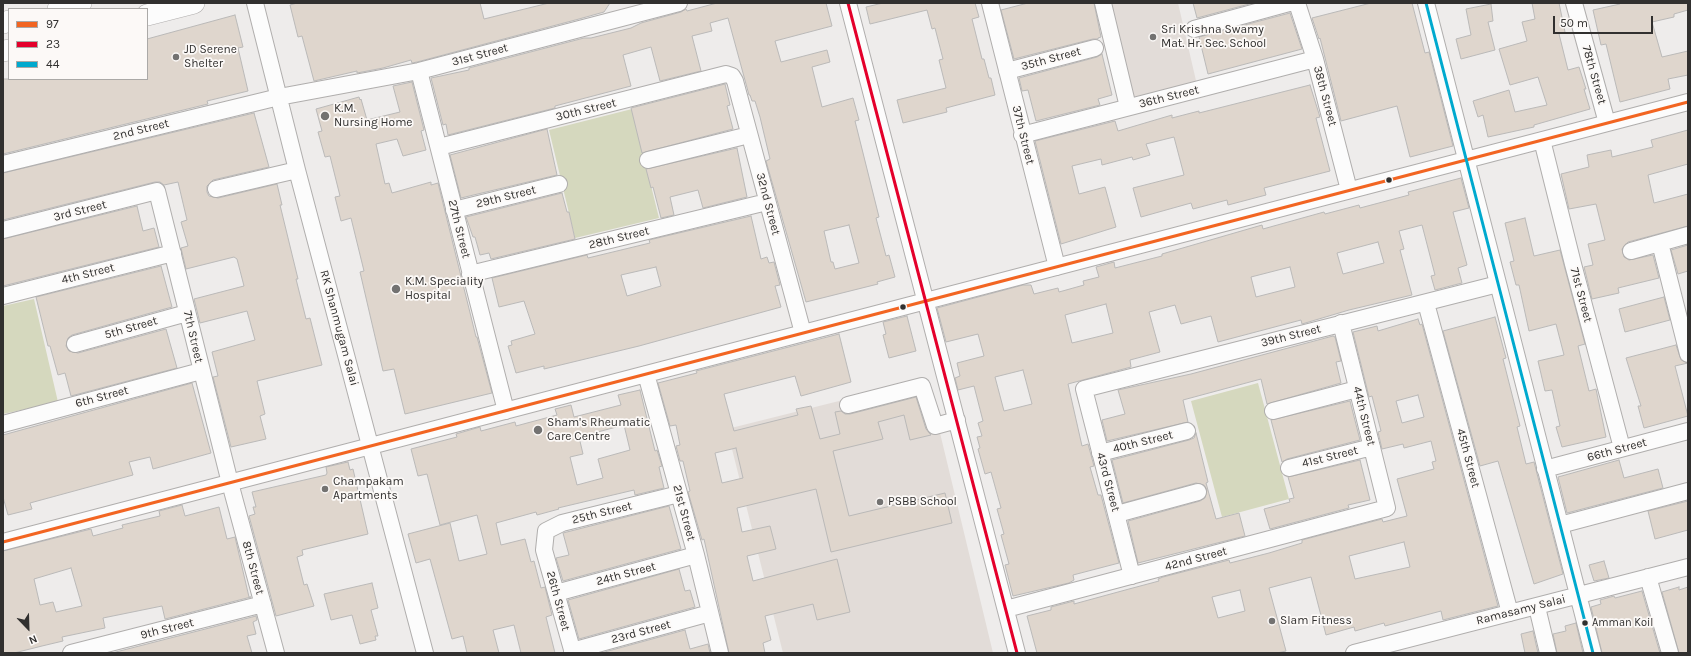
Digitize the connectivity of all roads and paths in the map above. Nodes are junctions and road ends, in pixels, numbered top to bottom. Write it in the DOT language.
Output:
graph roads {
  1 [pos="81,3"];
  2 [pos="194,3"];
  3 [pos="255,3"];
  4 [pos="678,3"];
  5 [pos="848,3"];
  6 [pos="990,3"];
  7 [pos="1102,3"];
  8 [pos="1289,3"];
  9 [pos="1298,3"];
  10 [pos="1426,3"];
  11 [pos="1574,3"];
  12 [pos="62,8"];
  13 [pos="148,15"];
  14 [pos="1194,29"];
  15 [pos="1095,48"];
  16 [pos="1315,59"];
  17 [pos="419,71"];
  18 [pos="1007,71"];
  19 [pos="732,76"];
  20 [pos="279,97"];
  21 [pos="1688,102"];
  22 [pos="1128,107"];
  23 [pos="1607,123"];
  24 [pos="750,135"];
  25 [pos="1022,135"];
  26 [pos="1542,140"];
  27 [pos="439,147"];
  28 [pos="648,160"];
  29 [pos="1467,160"];
  30 [pos="3,164"];
  31 [pos="297,170"];
  32 [pos="558,184"];
  33 [pos="216,189"];
  34 [pos="1349,190"];
  35 [pos="157,191"];
  36 [pos="767,202"];
  37 [pos="454,210"];
  38 [pos="3,230"];
  39 [pos="1688,235"];
  40 [pos="1660,242"];
  41 [pos="1631,251"];
  42 [pos="173,253"];
  43 [pos="1057,267"];
  44 [pos="470,274"];
  45 [pos="1498,284"];
  46 [pos="3,296"];
  47 [pos="925,301"];
  48 [pos="1682,302"];
  49 [pos="1426,303"];
  50 [pos="187,312"];
  51 [pos="1341,324"];
  52 [pos="803,333"];
  53 [pos="75,344"];
  54 [pos="1688,354"];
  55 [pos="201,371"];
  56 [pos="646,374"];
  57 [pos="1084,389"];
  58 [pos="1357,389"];
  59 [pos="848,405"];
  60 [pos="506,411"];
  61 [pos="1273,411"];
  62 [pos="956,420"];
  63 [pos="3,424"];
  64 [pos="1186,431"];
  65 [pos="1688,431"];
  66 [pos="370,446"];
  67 [pos="1372,447"];
  68 [pos="1622,448"];
  69 [pos="1100,453"];
  70 [pos="1289,468"];
  71 [pos="1545,469"];
  72 [pos="230,483"];
  73 [pos="1688,491"];
  74 [pos="1198,492"];
  75 [pos="679,494"];
  76 [pos="1387,508"];
  77 [pos="1117,514"];
  78 [pos="1560,524"];
  79 [pos="3,542"];
  80 [pos="544,550"];
  81 [pos="696,555"];
  82 [pos="1688,566"];
  83 [pos="1132,576"];
  84 [pos="1648,577"];
  85 [pos="556,593"];
  86 [pos="1578,595"];
  87 [pos="262,604"];
  88 [pos="1537,607"];
  89 [pos="1006,609"];
  90 [pos="1510,613"];
  91 [pos="710,614"];
  92 [pos="572,652"];
  93 [pos="71,653"];
  94 [pos="276,653"];
  95 [pos="425,653"];
  96 [pos="720,653"];
  97 [pos="1017,653"];
  98 [pos="1354,653"];
  99 [pos="1548,653"];
  100 [pos="1592,653"];
  101 [pos="1670,653"];
  1 -- 12 [label="main road"];
  2 -- 13 [label="main road"];
  3 -- 20 [label="street, RK Shanmugam Salai"];
  4 -- 17 [label="street, 31st Street"];
  5 -- 47 [label="street"];
  6 -- 18 [label="street, 37th Street"];
  7 -- 22 [label="street"];
  8 -- 14 [label="street"];
  9 -- 16 [label="street, 38th Street"];
  10 -- 29 [label="street"];
  11 -- 23 [label="street, 78th Street"];
  15 -- 18 [label="street, 35th Street"];
  16 -- 22 [label="street, 36th Street"];
  16 -- 34 [label="street, 38th Street"];
  17 -- 20 [label="street, 31st Street"];
  17 -- 27 [label="street, 27th Street"];
  18 -- 25 [label="street, 37th Street"];
  19 -- 24 [label="street, 32nd Street"];
  19 -- 27 [label="street, 30th Street"];
  20 -- 30 [label="street, 2nd Street"];
  20 -- 31 [label="street, RK Shanmugam Salai"];
  21 -- 23 [label="street"];
  22 -- 25 [label="street, 36th Street"];
  23 -- 26 [label="street"];
  24 -- 28 [label="street"];
  24 -- 36 [label="street, 32nd Street"];
  25 -- 43 [label="street, 37th Street"];
  26 -- 29 [label="street"];
  26 -- 68 [label="street, 71st Street"];
  27 -- 37 [label="street, 27th Street"];
  29 -- 34 [label="street"];
  29 -- 45 [label="street"];
  31 -- 33 [label="street"];
  31 -- 66 [label="street, RK Shanmugam Salai"];
  32 -- 37 [label="street, 29th Street"];
  34 -- 43 [label="street"];
  35 -- 38 [label="street, 3rd Street"];
  35 -- 42 [label="street, 7th Street"];
  36 -- 44 [label="street, 28th Street"];
  36 -- 52 [label="street, 32nd Street"];
  37 -- 44 [label="street, 27th Street"];
  39 -- 40 [label="street"];
  40 -- 41 [label="street"];
  40 -- 48 [label="street"];
  42 -- 46 [label="street, 4th Street"];
  42 -- 50 [label="street, 7th Street"];
  43 -- 47 [label="street"];
  44 -- 60 [label="street, 27th Street"];
  45 -- 49 [label="street, 39th Street"];
  45 -- 71 [label="street"];
  47 -- 52 [label="street"];
  47 -- 62 [label="street"];
  48 -- 54 [label="street"];
  49 -- 51 [label="street, 39th Street"];
  49 -- 90 [label="street, 45th Street"];
  50 -- 53 [label="street, 5th Street"];
  50 -- 55 [label="street, 7th Street"];
  51 -- 57 [label="street, 39th Street"];
  51 -- 58 [label="street, 44th Street"];
  52 -- 56 [label="street"];
  55 -- 63 [label="street, 6th Street"];
  55 -- 72 [label="street, 7th Street"];
  56 -- 60 [label="street"];
  56 -- 75 [label="street, 21st Street"];
  57 -- 69 [label="street, 43rd Street"];
  58 -- 61 [label="street"];
  58 -- 67 [label="street, 44th Street"];
  59 -- 62 [label="street"];
  60 -- 66 [label="street"];
  62 -- 89 [label="street"];
  64 -- 69 [label="street, 40th Street"];
  65 -- 68 [label="street, 66th Street"];
  66 -- 72 [label="street"];
  66 -- 95 [label="street, RK Shanmugam Salai"];
  67 -- 70 [label="street, 41st Street"];
  67 -- 76 [label="street, 44th Street"];
  68 -- 71 [label="street, 66th Street"];
  69 -- 77 [label="street, 43rd Street"];
  71 -- 78 [label="street"];
  72 -- 79 [label="street"];
  72 -- 87 [label="street, 8th Street"];
  73 -- 78 [label="street"];
  74 -- 77 [label="street"];
  75 -- 80 [label="street, 25th Street"];
  75 -- 81 [label="street, 21st Street"];
  76 -- 83 [label="street, 42nd Street"];
  77 -- 83 [label="street, 43rd Street"];
  78 -- 86 [label="street"];
  80 -- 85 [label="street, 26th Street"];
  81 -- 85 [label="street, 24th Street"];
  81 -- 91 [label="street, 21st Street"];
  82 -- 84 [label="street, Ramasamy Salai"];
  83 -- 89 [label="street, 42nd Street"];
  84 -- 86 [label="street, Ramasamy Salai"];
  84 -- 101 [label="street"];
  85 -- 92 [label="street, 26th Street"];
  86 -- 88 [label="street, Ramasamy Salai"];
  86 -- 100 [label="street"];
  87 -- 93 [label="street, 9th Street"];
  87 -- 94 [label="street, 8th Street"];
  88 -- 90 [label="street, Ramasamy Salai"];
  88 -- 99 [label="street"];
  89 -- 97 [label="street"];
  90 -- 98 [label="street, Ramasamy Salai"];
  91 -- 92 [label="street, 23rd Street"];
  91 -- 96 [label="street, 21st Street"];
}
